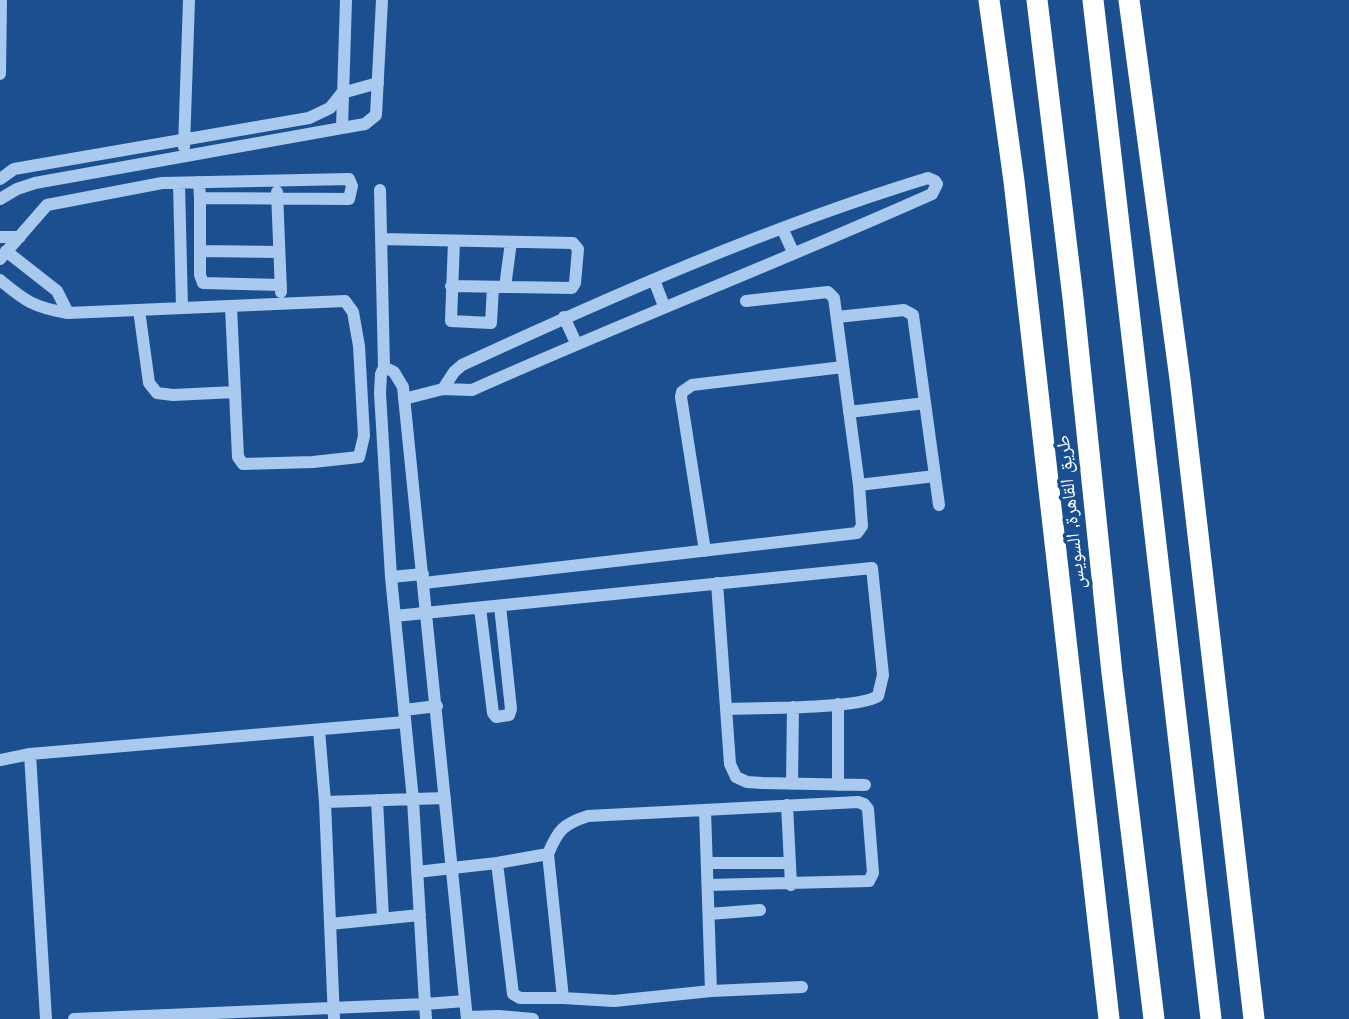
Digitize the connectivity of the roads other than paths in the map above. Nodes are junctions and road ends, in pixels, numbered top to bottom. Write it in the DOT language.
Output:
graph roads {
  1 [pos="1,0"];
  2 [pos="188,0"];
  3 [pos="346,0"];
  4 [pos="382,0"];
  5 [pos="989,0"];
  6 [pos="1037,0"];
  7 [pos="1093,0"];
  8 [pos="1129,0"];
  9 [pos="0,74"];
  10 [pos="378,83"];
  11 [pos="342,93"];
  12 [pos="342,128"];
  13 [pos="185,140"];
  14 [pos="184,157"];
  15 [pos="0,179"];
  16 [pos="276,181"];
  17 [pos="199,182"];
  18 [pos="179,183"];
  19 [pos="380,190"];
  20 [pos="277,197"];
  21 [pos="200,198"];
  22 [pos="0,200"];
  23 [pos="855,200"];
  24 [pos="866,223"];
  25 [pos="782,228"];
  26 [pos="0,237"];
  27 [pos="20,237"];
  28 [pos="381,239"];
  29 [pos="454,241"];
  30 [pos="511,242"];
  31 [pos="201,251"];
  32 [pos="279,252"];
  33 [pos="793,253"];
  34 [pos="3,255"];
  35 [pos="0,280"];
  36 [pos="654,280"];
  37 [pos="281,285"];
  38 [pos="451,286"];
  39 [pos="499,287"];
  40 [pos="746,301"];
  41 [pos="282,304"];
  42 [pos="664,306"];
  43 [pos="231,307"];
  44 [pos="182,309"];
  45 [pos="139,310"];
  46 [pos="68,313"];
  47 [pos="564,317"];
  48 [pos="837,317"];
  49 [pos="576,343"];
  50 [pos="384,367"];
  51 [pos="844,367"];
  52 [pos="443,389"];
  53 [pos="235,392"];
  54 [pos="404,399"];
  55 [pos="925,403"];
  56 [pos="849,412"];
  57 [pos="407,424"];
  58 [pos="382,426"];
  59 [pos="935,476"];
  60 [pos="859,485"];
  61 [pos="939,505"];
  62 [pos="705,551"];
  63 [pos="391,577"];
  64 [pos="423,578"];
  65 [pos="718,583"];
  66 [pos="500,606"];
  67 [pos="480,608"];
  68 [pos="427,613"];
  69 [pos="395,616"];
  70 [pos="838,704"];
  71 [pos="436,706"];
  72 [pos="793,707"];
  73 [pos="728,709"];
  74 [pos="405,716"];
  75 [pos="319,730"];
  76 [pos="30,754"];
  77 [pos="0,760"];
  78 [pos="792,784"];
  79 [pos="838,785"];
  80 [pos="865,785"];
  81 [pos="445,798"];
  82 [pos="377,800"];
  83 [pos="413,800"];
  84 [pos="325,802"];
  85 [pos="788,805"];
  86 [pos="705,810"];
  87 [pos="548,854"];
  88 [pos="497,863"];
  89 [pos="707,863"];
  90 [pos="789,863"];
  91 [pos="452,868"];
  92 [pos="417,872"];
  93 [pos="708,885"];
  94 [pos="791,885"];
  95 [pos="760,910"];
  96 [pos="709,914"];
  97 [pos="420,915"];
  98 [pos="383,918"];
  99 [pos="330,924"];
  100 [pos="802,987"];
  101 [pos="711,991"];
  102 [pos="563,998"];
  103 [pos="465,1000"];
  104 [pos="425,1004"];
  105 [pos="334,1013"];
  106 [pos="285,1014"];
  107 [pos="467,1018"];
  108 [pos="46,1019"];
  109 [pos="74,1019"];
  110 [pos="426,1019"];
  111 [pos="533,1019"];
  112 [pos="1110,1019"];
  113 [pos="1154,1019"];
  114 [pos="1210,1019"];
  115 [pos="1254,1019"];
  1 -- 9 [label="lane"];
  2 -- 13 [label="lane"];
  3 -- 11 [label="lane"];
  4 -- 10 [label="lane"];
  5 -- 112 [label="highway"];
  6 -- 113 [label="highway, طريق القاهرة, السويس"];
  7 -- 114 [label="highway"];
  8 -- 115 [label="highway"];
  10 -- 11 [label="lane"];
  10 -- 12 [label="lane"];
  11 -- 12 [label="lane"];
  11 -- 13 [label="lane"];
  12 -- 14 [label="lane"];
  13 -- 14 [label="lane"];
  13 -- 15 [label="lane"];
  14 -- 22 [label="lane"];
  16 -- 17 [label="lane"];
  16 -- 20 [label="lane"];
  16 -- 20 [label="lane"];
  17 -- 18 [label="lane"];
  17 -- 21 [label="lane"];
  18 -- 27 [label="lane"];
  18 -- 44 [label="lane"];
  19 -- 28 [label="lane"];
  20 -- 21 [label="lane"];
  20 -- 32 [label="lane"];
  21 -- 31 [label="lane"];
  23 -- 24 [label="lane"];
  23 -- 24 [label="lane"];
  23 -- 25 [label="lane"];
  24 -- 33 [label="lane"];
  25 -- 33 [label="lane"];
  25 -- 36 [label="lane"];
  26 -- 27 [label="lane"];
  27 -- 34 [label="lane"];
  28 -- 29 [label="lane"];
  28 -- 50 [label="lane"];
  29 -- 30 [label="lane"];
  29 -- 38 [label="lane"];
  30 -- 39 [label="lane"];
  30 -- 39 [label="lane"];
  31 -- 32 [label="lane"];
  31 -- 37 [label="lane"];
  32 -- 37 [label="lane"];
  33 -- 42 [label="lane"];
  34 -- 46 [label="lane"];
  35 -- 46 [label="lane"];
  36 -- 42 [label="lane"];
  36 -- 47 [label="lane"];
  37 -- 41 [label="lane"];
  38 -- 39 [label="lane"];
  38 -- 39 [label="lane"];
  40 -- 48 [label="lane"];
  41 -- 43 [label="lane"];
  41 -- 53 [label="lane"];
  42 -- 49 [label="lane"];
  43 -- 44 [label="lane"];
  43 -- 53 [label="lane"];
  44 -- 45 [label="lane"];
  45 -- 46 [label="lane"];
  45 -- 53 [label="lane"];
  47 -- 49 [label="lane"];
  47 -- 52 [label="lane"];
  48 -- 51 [label="lane"];
  48 -- 55 [label="lane"];
  49 -- 52 [label="lane"];
  50 -- 54 [label="lane"];
  50 -- 58 [label="lane"];
  51 -- 56 [label="lane"];
  51 -- 62 [label="lane"];
  52 -- 54 [label="lane"];
  54 -- 57 [label="lane"];
  55 -- 56 [label="lane"];
  55 -- 59 [label="lane"];
  56 -- 60 [label="lane"];
  57 -- 58 [label="lane"];
  57 -- 64 [label="lane"];
  58 -- 63 [label="lane"];
  59 -- 60 [label="lane"];
  59 -- 61 [label="lane"];
  60 -- 62 [label="lane"];
  62 -- 64 [label="lane"];
  63 -- 64 [label="lane"];
  63 -- 69 [label="lane"];
  64 -- 68 [label="lane"];
  65 -- 66 [label="lane"];
  65 -- 70 [label="lane"];
  65 -- 73 [label="lane"];
  66 -- 67 [label="lane"];
  66 -- 67 [label="lane"];
  67 -- 68 [label="lane"];
  68 -- 69 [label="lane"];
  68 -- 71 [label="lane"];
  69 -- 74 [label="lane"];
  70 -- 72 [label="lane"];
  70 -- 79 [label="lane"];
  71 -- 74 [label="lane"];
  71 -- 81 [label="lane"];
  72 -- 73 [label="lane"];
  72 -- 78 [label="lane"];
  73 -- 78 [label="lane"];
  74 -- 75 [label="lane"];
  74 -- 83 [label="lane"];
  75 -- 76 [label="lane"];
  75 -- 84 [label="lane"];
  76 -- 77 [label="lane"];
  76 -- 108 [label="lane"];
  78 -- 79 [label="lane"];
  79 -- 80 [label="lane"];
  81 -- 83 [label="lane"];
  81 -- 91 [label="lane"];
  82 -- 83 [label="lane"];
  82 -- 84 [label="lane"];
  82 -- 98 [label="lane"];
  83 -- 92 [label="lane"];
  84 -- 99 [label="lane"];
  85 -- 86 [label="lane"];
  85 -- 90 [label="lane"];
  85 -- 94 [label="lane"];
  86 -- 87 [label="lane"];
  86 -- 89 [label="lane"];
  87 -- 88 [label="lane"];
  87 -- 102 [label="lane"];
  88 -- 91 [label="lane"];
  88 -- 102 [label="lane"];
  89 -- 90 [label="lane"];
  89 -- 93 [label="lane"];
  90 -- 94 [label="lane"];
  91 -- 92 [label="lane"];
  91 -- 103 [label="lane"];
  92 -- 97 [label="lane"];
  93 -- 94 [label="lane"];
  93 -- 96 [label="lane"];
  95 -- 96 [label="lane"];
  96 -- 101 [label="lane"];
  97 -- 98 [label="lane"];
  97 -- 104 [label="lane"];
  98 -- 99 [label="lane"];
  99 -- 105 [label="lane"];
  100 -- 101 [label="lane"];
  101 -- 102 [label="lane"];
  103 -- 104 [label="lane"];
  103 -- 107 [label="lane"];
  104 -- 105 [label="lane"];
  104 -- 110 [label="lane"];
  105 -- 106 [label="lane"];
  106 -- 109 [label="lane"];
  107 -- 111 [label="lane"];
}
